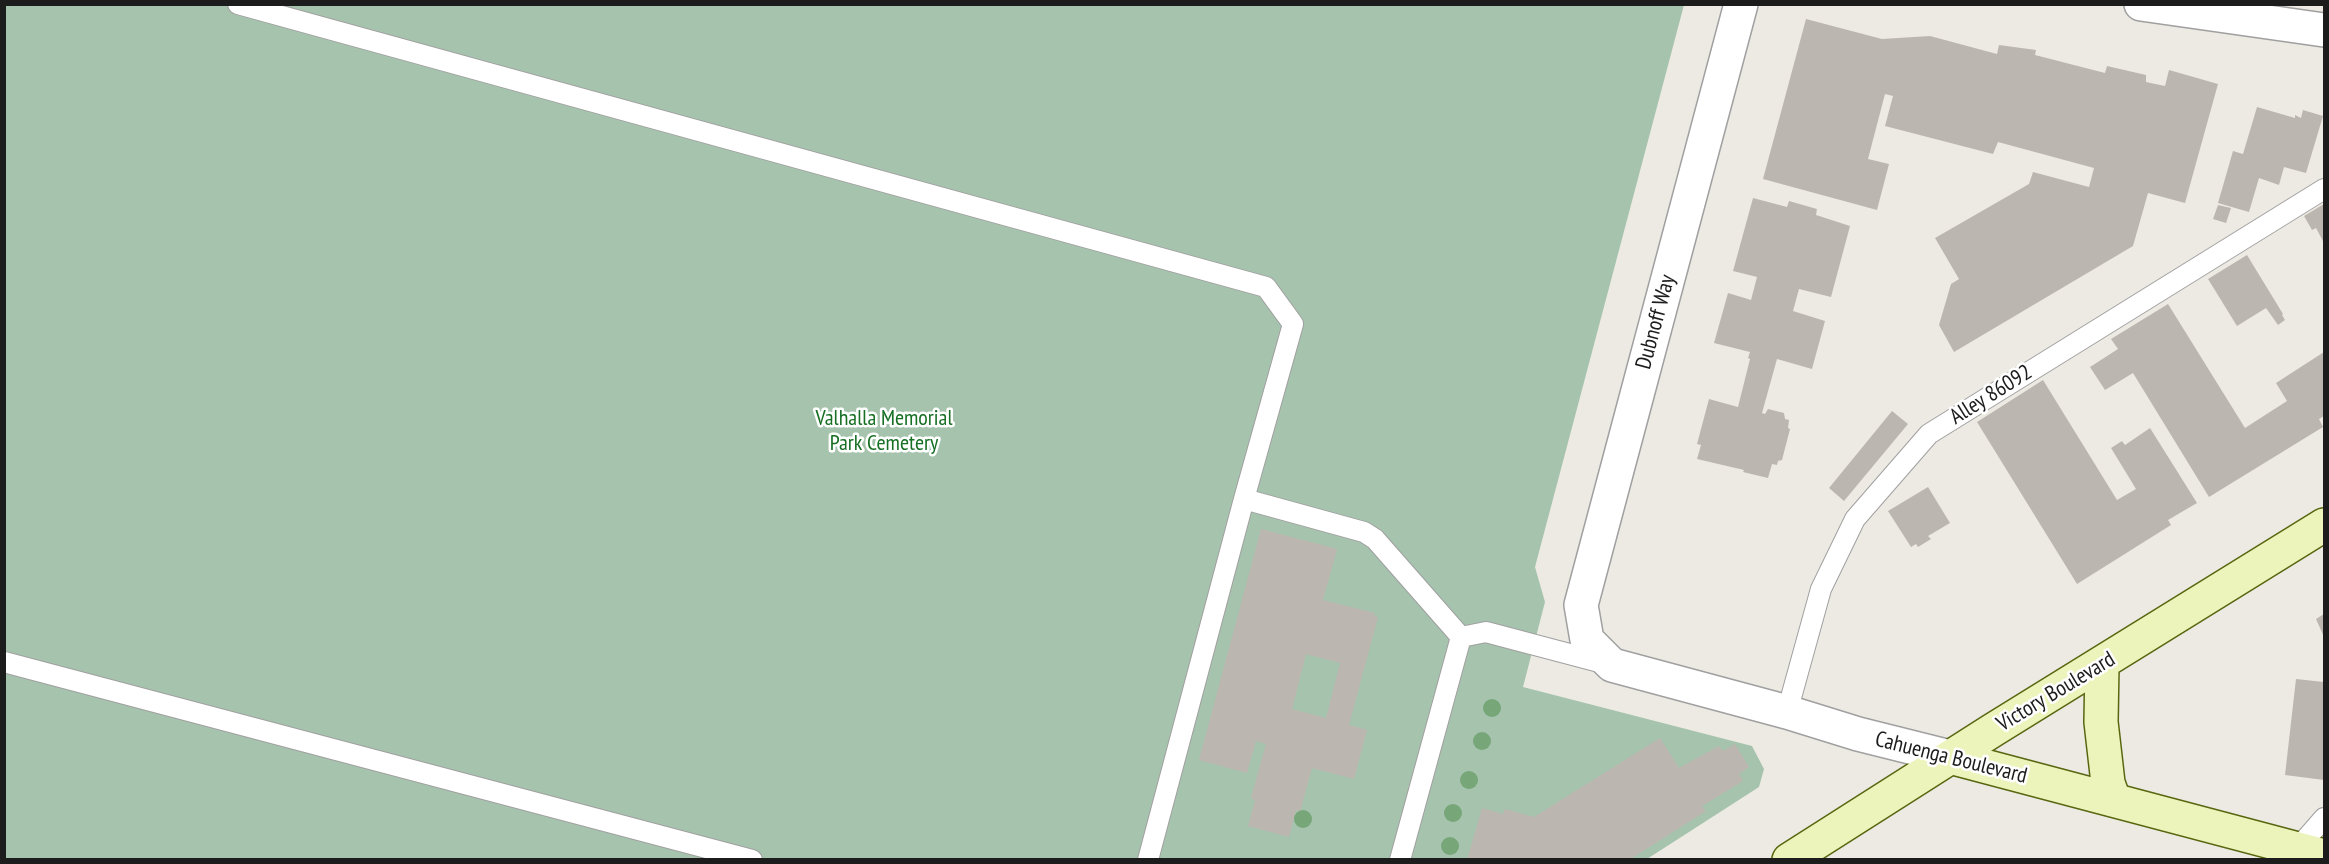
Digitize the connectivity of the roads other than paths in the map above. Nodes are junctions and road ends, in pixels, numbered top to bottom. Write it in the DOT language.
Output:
graph roads {
  1 [pos="238,4"];
  2 [pos="1741,4"];
  3 [pos="2141,4"];
  4 [pos="2325,30"];
  5 [pos="2325,189"];
  6 [pos="1244,499"];
  7 [pos="2325,525"];
  8 [pos="1461,637"];
  9 [pos="1587,640"];
  10 [pos="4,662"];
  11 [pos="2102,664"];
  12 [pos="1612,665"];
  13 [pos="1787,712"];
  14 [pos="1950,757"];
  15 [pos="2114,800"];
  16 [pos="2325,818"];
  17 [pos="2311,853"];
  18 [pos="752,860"];
  19 [pos="1148,860"];
  20 [pos="1400,860"];
  21 [pos="1789,860"];
  1 -- 6 [label="lane"];
  2 -- 9 [label="street, Dubnoff Way"];
  3 -- 4 [label="street"];
  5 -- 13 [label="lane, Alley 86092"];
  6 -- 8 [label="lane"];
  6 -- 19 [label="lane"];
  7 -- 11 [label="main road, Victory Boulevard"];
  8 -- 12 [label="lane"];
  8 -- 20 [label="lane"];
  9 -- 12 [label="street, Cahuenga Boulevard"];
  10 -- 18 [label="lane"];
  11 -- 14 [label="main road, Victory Boulevard"];
  11 -- 15 [label="main road"];
  12 -- 13 [label="street, Cahuenga Boulevard"];
  13 -- 14 [label="street, Cahuenga Boulevard"];
  14 -- 15 [label="main road, Cahuenga Boulevard"];
  14 -- 21 [label="main road, Victory Boulevard"];
  15 -- 17 [label="main road, Cahuenga Boulevard"];
  16 -- 17 [label="lane"];
}
